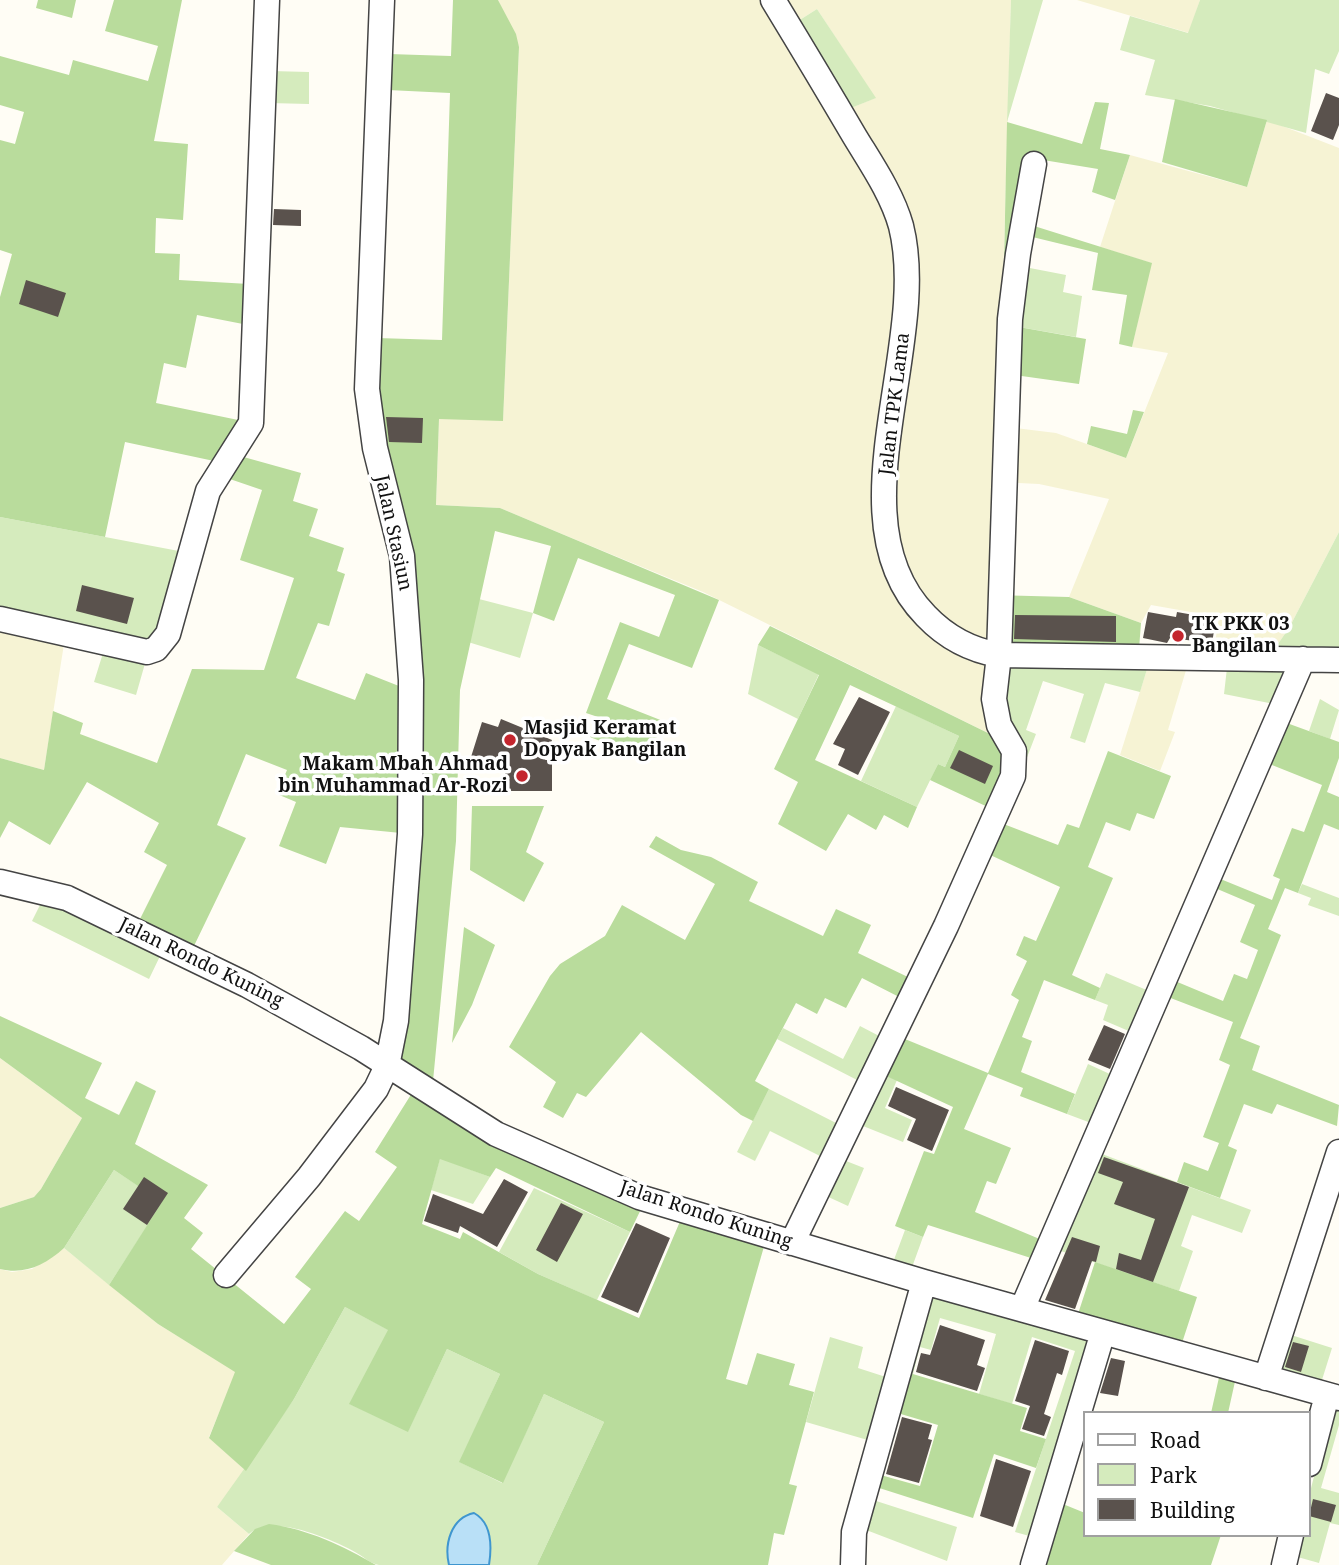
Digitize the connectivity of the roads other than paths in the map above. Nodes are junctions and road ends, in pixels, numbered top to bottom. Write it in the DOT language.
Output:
graph roads {
  1 [pos="267,0"];
  2 [pos="382,0"];
  3 [pos="774,0"];
  4 [pos="1034,164"];
  5 [pos="0,619"];
  6 [pos="999,655"];
  7 [pos="1303,659"];
  8 [pos="1339,660"];
  9 [pos="0,882"];
  10 [pos="387,1066"];
  11 [pos="1339,1152"];
  12 [pos="792,1243"];
  13 [pos="226,1275"];
  14 [pos="924,1282"];
  15 [pos="1022,1309"];
  16 [pos="1103,1332"];
  17 [pos="1266,1378"];
  18 [pos="1333,1397"];
  19 [pos="1311,1458"];
  20 [pos="1291,1537"];
  21 [pos="853,1565"];
  22 [pos="1033,1565"];
  23 [pos="1284,1565"];
  1 -- 5 [label="street"];
  2 -- 10 [label="street, Jalan Stasiun"];
  3 -- 6 [label="street, Jalan TPK Lama"];
  4 -- 6 [label="street"];
  6 -- 7 [label="street, Jalan TPK Lama"];
  6 -- 12 [label="street"];
  7 -- 8 [label="street, Jalan TPK Lama"];
  7 -- 15 [label="street"];
  9 -- 10 [label="street, Jalan Rondo Kuning"];
  10 -- 12 [label="street, Jalan Rondo Kuning"];
  10 -- 13 [label="street, Jalan Stasiun"];
  11 -- 17 [label="street"];
  12 -- 14 [label="street, Jalan Rondo Kuning"];
  14 -- 15 [label="street, Jalan Rondo Kuning"];
  14 -- 21 [label="street"];
  15 -- 16 [label="street, Jalan Rondo Kuning"];
  16 -- 17 [label="street, Jalan Rondo Kuning"];
  16 -- 22 [label="street"];
  17 -- 18 [label="street, Jalan Rondo Kuning"];
  18 -- 19 [label="street"];
  20 -- 23 [label="street"];
}
